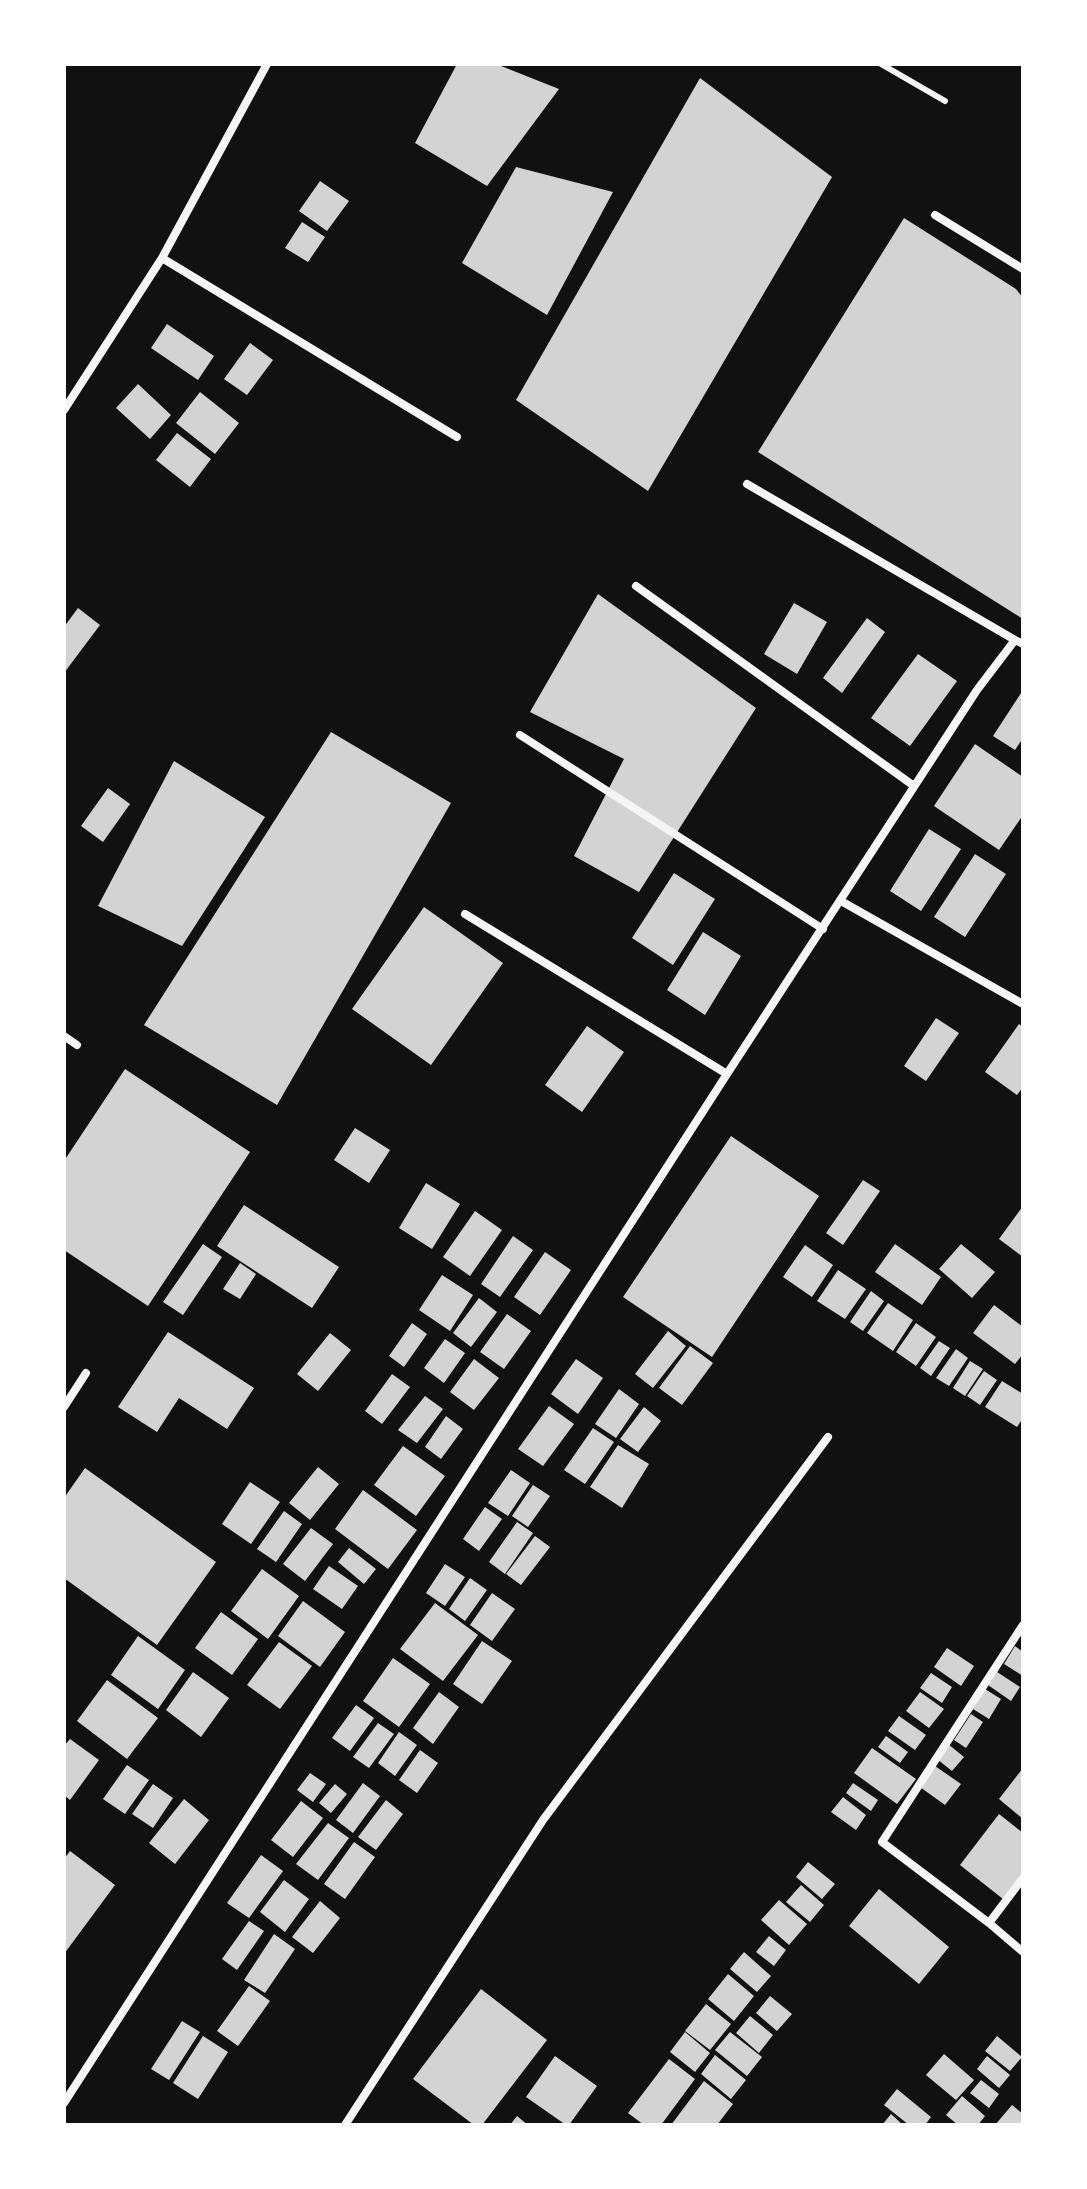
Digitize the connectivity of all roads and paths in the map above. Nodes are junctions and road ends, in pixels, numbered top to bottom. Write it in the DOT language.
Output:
graph roads {
  1 [pos="267,64"];
  2 [pos="881,64"];
  3 [pos="945,101"];
  4 [pos="935,215"];
  5 [pos="162,258"];
  6 [pos="1023,269"];
  7 [pos="64,410"];
  8 [pos="457,437"];
  9 [pos="747,484"];
  10 [pos="636,586"];
  11 [pos="1019,642"];
  12 [pos="520,735"];
  13 [pos="914,786"];
  14 [pos="841,901"];
  15 [pos="465,914"];
  16 [pos="823,929"];
  17 [pos="1023,1004"];
  18 [pos="64,1036"];
  19 [pos="77,1045"];
  20 [pos="727,1074"];
  21 [pos="86,1373"];
  22 [pos="64,1407"];
  23 [pos="828,1437"];
  24 [pos="1023,1625"];
  25 [pos="1023,1878"];
  26 [pos="989,1923"];
  27 [pos="1023,1952"];
  28 [pos="64,2103"];
  29 [pos="345,2125"];
  1 -- 5 [label="street"];
  2 -- 3 [label="lane"];
  4 -- 6 [label="street"];
  5 -- 7 [label="street"];
  5 -- 8 [label="street"];
  9 -- 11 [label="street"];
  10 -- 13 [label="street"];
  11 -- 13 [label="street"];
  12 -- 16 [label="street"];
  13 -- 14 [label="street"];
  14 -- 16 [label="street"];
  14 -- 17 [label="street"];
  15 -- 20 [label="street"];
  16 -- 20 [label="street"];
  18 -- 19 [label="street"];
  20 -- 28 [label="street"];
  21 -- 22 [label="street"];
  23 -- 29 [label="street"];
  24 -- 26 [label="street"];
  25 -- 26 [label="street"];
  26 -- 27 [label="street"];
}
